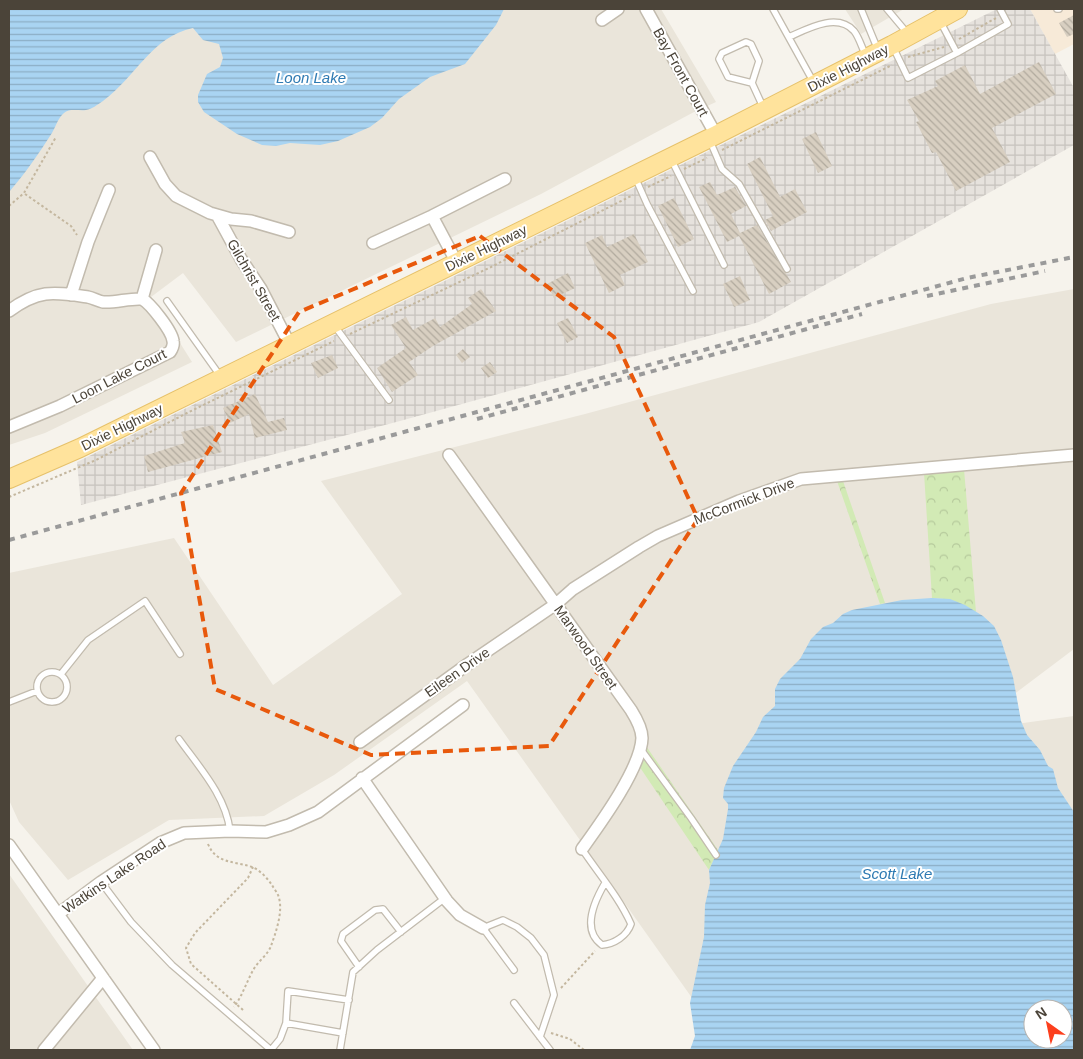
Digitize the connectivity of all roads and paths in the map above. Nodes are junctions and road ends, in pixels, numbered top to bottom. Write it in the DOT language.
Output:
graph roads {
  1 [pos="618,9"];
  2 [pos="646,9"];
  3 [pos="774,9"];
  4 [pos="861,9"];
  5 [pos="887,9"];
  6 [pos="958,9"];
  7 [pos="1002,12"];
  8 [pos="939,19"];
  9 [pos="602,20"];
  10 [pos="909,36"];
  11 [pos="789,37"];
  12 [pos="951,43"];
  13 [pos="879,52"];
  14 [pos="957,53"];
  15 [pos="900,61"];
  16 [pos="752,83"];
  17 [pos="815,85"];
  18 [pos="765,110"];
  19 [pos="56,137"];
  20 [pos="714,142"];
  21 [pos="150,157"];
  22 [pos="674,165"];
  23 [pos="505,180"];
  24 [pos="638,183"];
  25 [pos="109,190"];
  26 [pos="24,193"];
  27 [pos="9,206"];
  28 [pos="217,215"];
  29 [pos="432,216"];
  30 [pos="289,232"];
  31 [pos="373,243"];
  32 [pos="86,247"];
  33 [pos="156,250"];
  34 [pos="457,263"];
  35 [pos="724,265"];
  36 [pos="787,269"];
  37 [pos="693,291"];
  38 [pos="71,295"];
  39 [pos="142,298"];
  40 [pos="167,302"];
  41 [pos="9,311"];
  42 [pos="338,330"];
  43 [pos="290,345"];
  44 [pos="222,378"];
  45 [pos="389,400"];
  46 [pos="9,428"];
  47 [pos="449,455"];
  48 [pos="1074,456"];
  49 [pos="9,479"];
  50 [pos="9,497"];
  51 [pos="556,604"];
  52 [pos="180,654"];
  53 [pos="61,674"];
  54 [pos="37,691"];
  55 [pos="9,702"];
  56 [pos="462,705"];
  57 [pos="179,739"];
  58 [pos="360,742"];
  59 [pos="640,748"];
  60 [pos="362,778"];
  61 [pos="230,831"];
  62 [pos="205,832"];
  63 [pos="9,845"];
  64 [pos="582,848"];
  65 [pos="716,855"];
  66 [pos="253,867"];
  67 [pos="101,882"];
  68 [pos="605,883"];
  69 [pos="445,898"];
  70 [pos="58,914"];
  71 [pos="483,928"];
  72 [pos="401,932"];
  73 [pos="602,945"];
  74 [pos="359,967"];
  75 [pos="514,970"];
  76 [pos="103,978"];
  77 [pos="554,995"];
  78 [pos="349,1000"];
  79 [pos="514,1002"];
  80 [pos="236,1004"];
  81 [pos="242,1010"];
  82 [pos="229,1013"];
  83 [pos="286,1023"];
  84 [pos="343,1033"];
  85 [pos="541,1034"];
  86 [pos="44,1050"];
  87 [pos="154,1050"];
  88 [pos="271,1050"];
  89 [pos="340,1050"];
  90 [pos="550,1050"];
  91 [pos="584,1050"];
  1 -- 9 [label="street"];
  2 -- 20 [label="street, Bay Front Court"];
  3 -- 11 [label="lane"];
  4 -- 13 [label="lane"];
  5 -- 10 [label="lane"];
  6 -- 8 [label="main road, Dixie Highway"];
  7 -- 12 [label="path"];
  7 -- 14 [label="lane"];
  8 -- 10 [label="main road, Dixie Highway"];
  8 -- 12 [label="lane"];
  10 -- 13 [label="main road, Dixie Highway"];
  11 -- 13 [label="lane"];
  11 -- 17 [label="lane"];
  12 -- 14 [label="lane"];
  12 -- 15 [label="path"];
  13 -- 15 [label="lane"];
  13 -- 17 [label="main road, Dixie Highway"];
  14 -- 15 [label="lane"];
  15 -- 20 [label="path"];
  16 -- 16 [label="lane"];
  16 -- 18 [label="lane"];
  17 -- 18 [label="main road, Dixie Highway"];
  18 -- 20 [label="main road, Dixie Highway"];
  19 -- 26 [label="path"];
  20 -- 22 [label="main road, Dixie Highway"];
  20 -- 22 [label="path"];
  20 -- 36 [label="lane"];
  21 -- 28 [label="street"];
  22 -- 24 [label="main road, Dixie Highway"];
  22 -- 24 [label="path"];
  22 -- 35 [label="lane"];
  23 -- 29 [label="street"];
  24 -- 34 [label="main road, Dixie Highway"];
  24 -- 37 [label="lane"];
  24 -- 42 [label="path"];
  25 -- 32 [label="street"];
  26 -- 27 [label="path"];
  26 -- 32 [label="path"];
  28 -- 30 [label="street"];
  28 -- 43 [label="street, Gilchrist Street"];
  29 -- 31 [label="street"];
  29 -- 34 [label="street"];
  32 -- 38 [label="street"];
  33 -- 39 [label="street"];
  34 -- 42 [label="main road, Dixie Highway"];
  38 -- 39 [label="street"];
  38 -- 41 [label="street"];
  39 -- 46 [label="street, Loon Lake Court"];
  40 -- 44 [label="lane"];
  42 -- 43 [label="main road, Dixie Highway"];
  42 -- 45 [label="lane"];
  42 -- 50 [label="path"];
  43 -- 44 [label="main road, Dixie Highway"];
  44 -- 49 [label="main road, Dixie Highway"];
  47 -- 51 [label="street, Marwood Street"];
  48 -- 51 [label="street, McCormick Drive"];
  51 -- 58 [label="street, Eileen Drive"];
  51 -- 59 [label="street, Marwood Street"];
  52 -- 53 [label="lane"];
  53 -- 54 [label="lane"];
  53 -- 54 [label="lane"];
  54 -- 55 [label="lane"];
  56 -- 60 [label="street, Watkins Lake Road"];
  57 -- 61 [label="lane"];
  59 -- 64 [label="street, Marwood Street"];
  59 -- 65 [label="lane"];
  60 -- 61 [label="street, Watkins Lake Road"];
  60 -- 69 [label="street"];
  61 -- 62 [label="street, Watkins Lake Road"];
  62 -- 66 [label="path"];
  62 -- 67 [label="street, Watkins Lake Road"];
  63 -- 70 [label="street, Watkins Lake Road"];
  64 -- 68 [label="lane"];
  66 -- 80 [label="path"];
  66 -- 80 [label="path"];
  67 -- 70 [label="street, Watkins Lake Road"];
  67 -- 82 [label="lane"];
  68 -- 73 [label="lane"];
  68 -- 73 [label="lane"];
  69 -- 71 [label="street"];
  69 -- 72 [label="lane"];
  70 -- 76 [label="street, Watkins Lake Road"];
  71 -- 75 [label="lane"];
  71 -- 77 [label="lane"];
  72 -- 74 [label="lane"];
  72 -- 74 [label="lane"];
  73 -- 77 [label="path"];
  74 -- 78 [label="lane"];
  76 -- 86 [label="street"];
  76 -- 87 [label="street, Watkins Lake Road"];
  77 -- 85 [label="lane"];
  78 -- 83 [label="lane"];
  78 -- 84 [label="lane"];
  79 -- 85 [label="lane"];
  80 -- 81 [label="path"];
  80 -- 82 [label="path"];
  82 -- 88 [label="lane"];
  83 -- 84 [label="lane"];
  83 -- 88 [label="lane"];
  84 -- 89 [label="lane"];
  85 -- 90 [label="lane"];
  85 -- 91 [label="path"];
}
